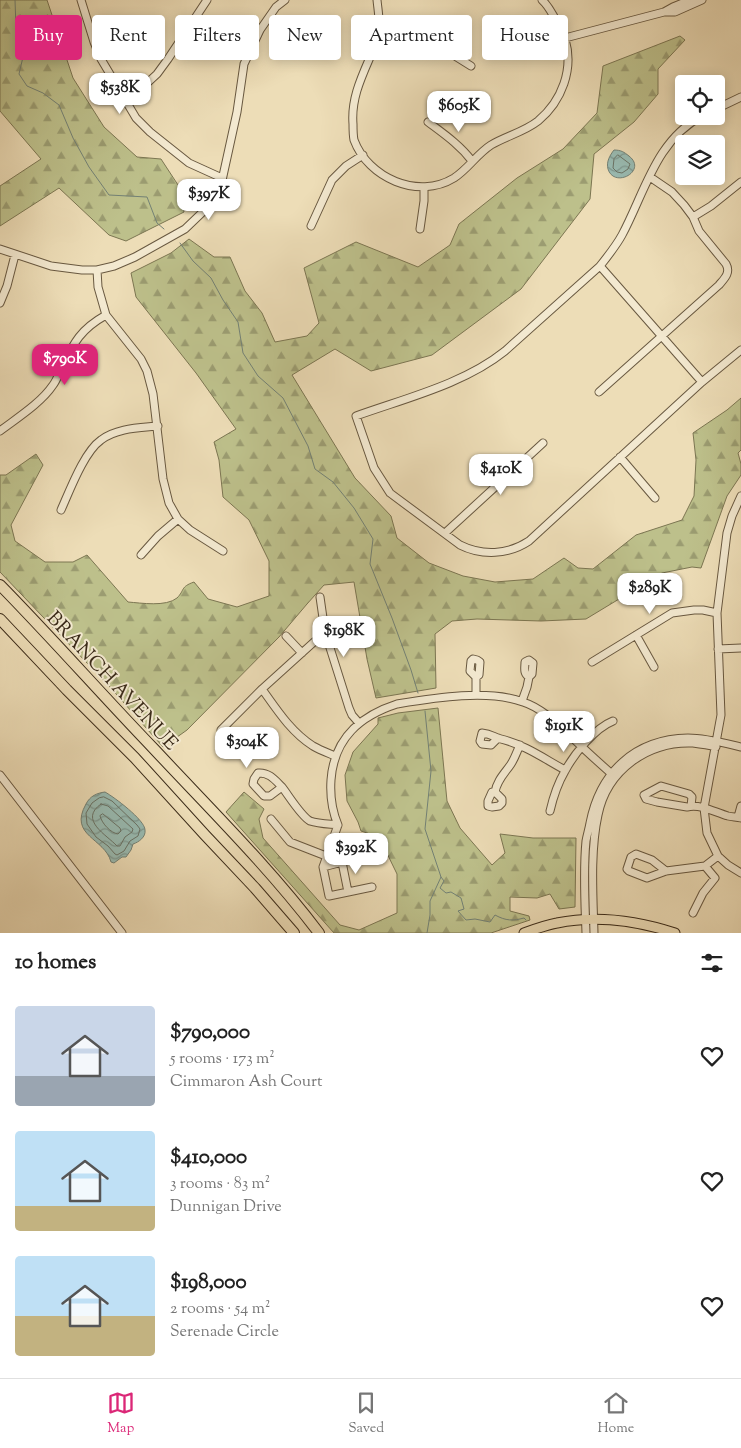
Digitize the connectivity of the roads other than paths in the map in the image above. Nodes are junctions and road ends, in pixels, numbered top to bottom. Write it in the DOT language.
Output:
graph roads {
  1 [pos="81,0"];
  2 [pos="207,0"];
  3 [pos="285,0"];
  4 [pos="378,0"];
  5 [pos="542,0"];
  6 [pos="690,0"];
  7 [pos="702,0"];
  8 [pos="664,12"];
  9 [pos="379,15"];
  10 [pos="552,15"];
  11 [pos="568,37"];
  12 [pos="369,60"];
  13 [pos="461,60"];
  14 [pos="568,60"];
  15 [pos="471,66"];
  16 [pos="741,97"];
  17 [pos="124,99"];
  18 [pos="725,105"];
  19 [pos="428,122"];
  20 [pos="687,125"];
  21 [pos="363,155"];
  22 [pos="472,161"];
  23 [pos="650,176"];
  24 [pos="222,178"];
  25 [pos="741,182"];
  26 [pos="424,187"];
  27 [pos="693,217"];
  28 [pos="311,226"];
  29 [pos="420,229"];
  30 [pos="0,249"];
  31 [pos="15,255"];
  32 [pos="600,266"];
  33 [pos="97,270"];
  34 [pos="0,303"];
  35 [pos="106,315"];
  36 [pos="661,335"];
  37 [pos="741,350"];
  38 [pos="702,382"];
  39 [pos="598,392"];
  40 [pos="158,426"];
  41 [pos="0,431"];
  42 [pos="543,443"];
  43 [pos="620,456"];
  44 [pos="741,496"];
  45 [pos="655,498"];
  46 [pos="61,510"];
  47 [pos="178,519"];
  48 [pos="445,533"];
  49 [pos="223,551"];
  50 [pos="141,555"];
  51 [pos="0,585"];
  52 [pos="320,598"];
  53 [pos="717,613"];
  54 [pos="0,619"];
  55 [pos="325,632"];
  56 [pos="636,635"];
  57 [pos="286,636"];
  58 [pos="741,648"];
  59 [pos="718,650"];
  60 [pos="302,653"];
  61 [pos="592,662"];
  62 [pos="654,666"];
  63 [pos="529,677"];
  64 [pos="476,678"];
  65 [pos="262,689"];
  66 [pos="476,695"];
  67 [pos="522,701"];
  68 [pos="613,721"];
  69 [pos="359,723"];
  70 [pos="221,730"];
  71 [pos="498,738"];
  72 [pos="716,744"];
  73 [pos="520,745"];
  74 [pos="582,747"];
  75 [pos="741,747"];
  76 [pos="741,751"];
  77 [pos="335,756"];
  78 [pos="565,770"];
  79 [pos="0,775"];
  80 [pos="613,775"];
  81 [pos="282,787"];
  82 [pos="495,792"];
  83 [pos="691,806"];
  84 [pos="741,806"];
  85 [pos="704,808"];
  86 [pos="550,811"];
  87 [pos="739,817"];
  88 [pos="271,819"];
  89 [pos="338,825"];
  90 [pos="326,856"];
  91 [pos="718,856"];
  92 [pos="362,857"];
  93 [pos="342,862"];
  94 [pos="322,866"];
  95 [pos="705,866"];
  96 [pos="666,871"];
  97 [pos="741,872"];
  98 [pos="372,887"];
  99 [pos="348,892"];
  100 [pos="694,913"];
  101 [pos="590,920"];
  102 [pos="122,933"];
  103 [pos="294,933"];
  104 [pos="319,933"];
  105 [pos="524,933"];
  106 [pos="586,933"];
  107 [pos="594,933"];
  108 [pos="675,933"];
  1 -- 17 [label="street"];
  2 -- 17 [label="street"];
  3 -- 24 [label="street"];
  4 -- 9 [label="street"];
  5 -- 10 [label="street"];
  6 -- 8 [label="street"];
  7 -- 8 [label="street"];
  8 -- 11 [label="street"];
  12 -- 21 [label="street"];
  13 -- 15 [label="street"];
  14 -- 22 [label="street"];
  16 -- 18 [label="street"];
  17 -- 24 [label="street"];
  19 -- 22 [label="street"];
  20 -- 23 [label="street"];
  21 -- 26 [label="street"];
  21 -- 28 [label="street"];
  22 -- 26 [label="street"];
  23 -- 27 [label="street"];
  23 -- 32 [label="street"];
  24 -- 33 [label="street"];
  25 -- 27 [label="street"];
  26 -- 29 [label="street"];
  27 -- 36 [label="street"];
  30 -- 31 [label="street"];
  31 -- 33 [label="street"];
  31 -- 34 [label="street"];
  32 -- 36 [label="street"];
  32 -- 48 [label="street"];
  33 -- 35 [label="street"];
  35 -- 40 [label="street"];
  35 -- 41 [label="street"];
  36 -- 38 [label="street"];
  36 -- 39 [label="street"];
  37 -- 38 [label="street"];
  38 -- 43 [label="street"];
  40 -- 46 [label="street"];
  40 -- 47 [label="street"];
  42 -- 48 [label="street"];
  43 -- 45 [label="street"];
  43 -- 48 [label="street"];
  44 -- 53 [label="street"];
  47 -- 49 [label="street"];
  47 -- 50 [label="street"];
  51 -- 104 [label="highway, BRANCH AVENUE"];
  52 -- 55 [label="street"];
  53 -- 56 [label="street"];
  53 -- 59 [label="street"];
  54 -- 103 [label="highway, BRANCH AVENUE"];
  55 -- 60 [label="street"];
  55 -- 69 [label="street"];
  56 -- 61 [label="street"];
  56 -- 62 [label="street"];
  57 -- 60 [label="street"];
  58 -- 59 [label="street"];
  59 -- 72 [label="street"];
  60 -- 65 [label="street"];
  63 -- 67 [label="street"];
  64 -- 66 [label="street"];
  65 -- 70 [label="street"];
  65 -- 77 [label="street"];
  66 -- 67 [label="street"];
  66 -- 69 [label="street"];
  67 -- 74 [label="street"];
  68 -- 74 [label="street"];
  69 -- 77 [label="street"];
  71 -- 73 [label="street"];
  72 -- 75 [label="street"];
  72 -- 76 [label="street"];
  72 -- 80 [label="street"];
  72 -- 85 [label="street"];
  73 -- 78 [label="street"];
  73 -- 82 [label="street"];
  74 -- 78 [label="street"];
  74 -- 80 [label="street"];
  77 -- 89 [label="street"];
  78 -- 86 [label="street"];
  79 -- 102 [label="street"];
  80 -- 101 [label="street"];
  81 -- 89 [label="street"];
  83 -- 83 [label="street"];
  83 -- 85 [label="street"];
  84 -- 87 [label="street"];
  85 -- 87 [label="street"];
  85 -- 91 [label="street"];
  88 -- 90 [label="street"];
  89 -- 90 [label="street"];
  90 -- 94 [label="street"];
  91 -- 95 [label="street"];
  91 -- 97 [label="street"];
  92 -- 93 [label="street"];
  93 -- 94 [label="street"];
  93 -- 99 [label="street"];
  94 -- 99 [label="street"];
  95 -- 96 [label="street"];
  95 -- 100 [label="street"];
  96 -- 96 [label="street"];
  98 -- 99 [label="street"];
  101 -- 105 [label="main road"];
  101 -- 106 [label="street"];
  101 -- 107 [label="street"];
  101 -- 108 [label="main road"];
}
